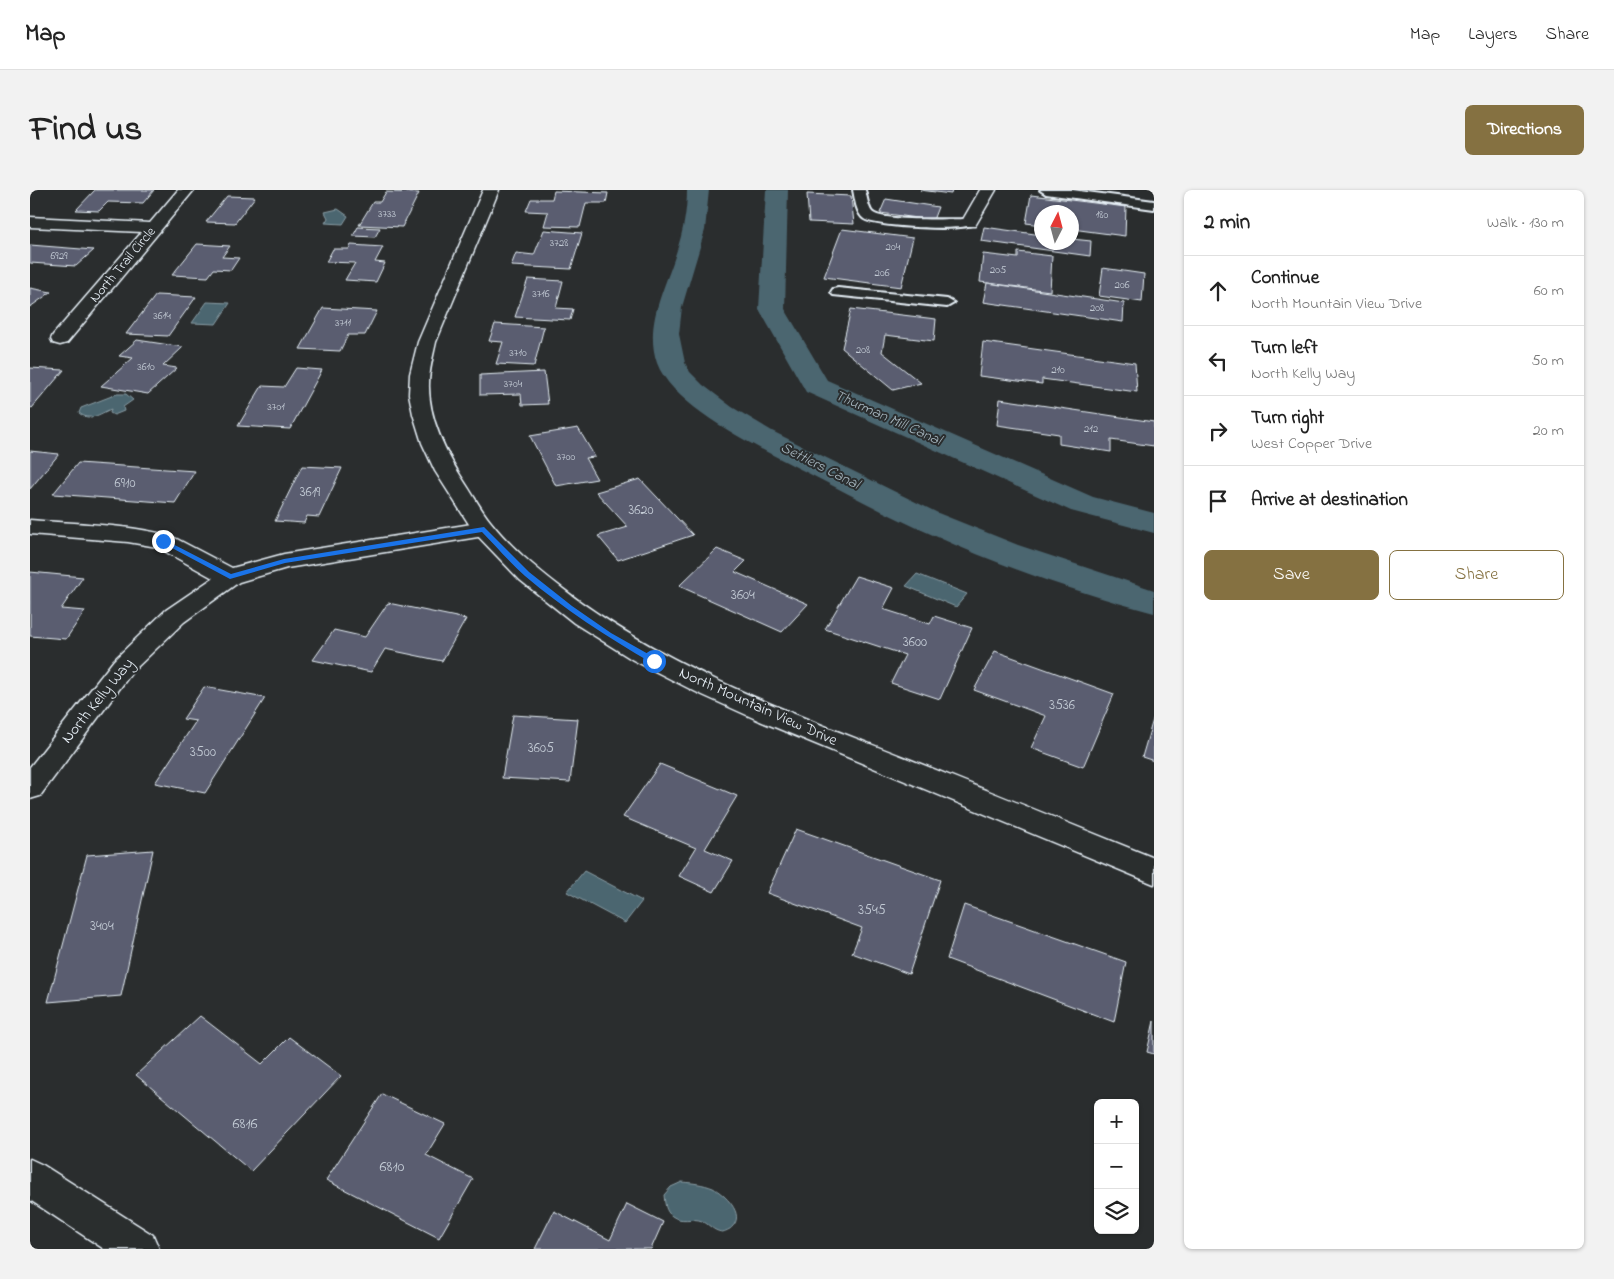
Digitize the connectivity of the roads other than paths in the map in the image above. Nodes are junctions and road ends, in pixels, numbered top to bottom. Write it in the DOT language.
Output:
graph roads {
  1 [pos="186,190"];
  2 [pos="491,190"];
  3 [pos="859,190"];
  4 [pos="988,190"];
  5 [pos="1046,190"];
  6 [pos="1154,205"];
  7 [pos="30,222"];
  8 [pos="968,223"];
  9 [pos="154,228"];
  10 [pos="838,292"];
  11 [pos="947,303"];
  12 [pos="60,339"];
  13 [pos="30,527"];
  14 [pos="484,529"];
  15 [pos="230,577"];
  16 [pos="30,788"];
  17 [pos="1154,871"];
  18 [pos="30,1178"];
  19 [pos="139,1249"];
  1 -- 9 [label="street, North Trail Circle"];
  2 -- 14 [label="street, North Mountain View Drive"];
  3 -- 8 [label="lane"];
  4 -- 8 [label="street"];
  5 -- 6 [label="lane"];
  7 -- 9 [label="street"];
  9 -- 12 [label="street, North Trail Circle"];
  10 -- 11 [label="lane"];
  13 -- 15 [label="street"];
  14 -- 15 [label="street, North Kelly Way"];
  14 -- 17 [label="street, North Mountain View Drive"];
  15 -- 16 [label="street, North Kelly Way"];
  18 -- 19 [label="street"];
}
